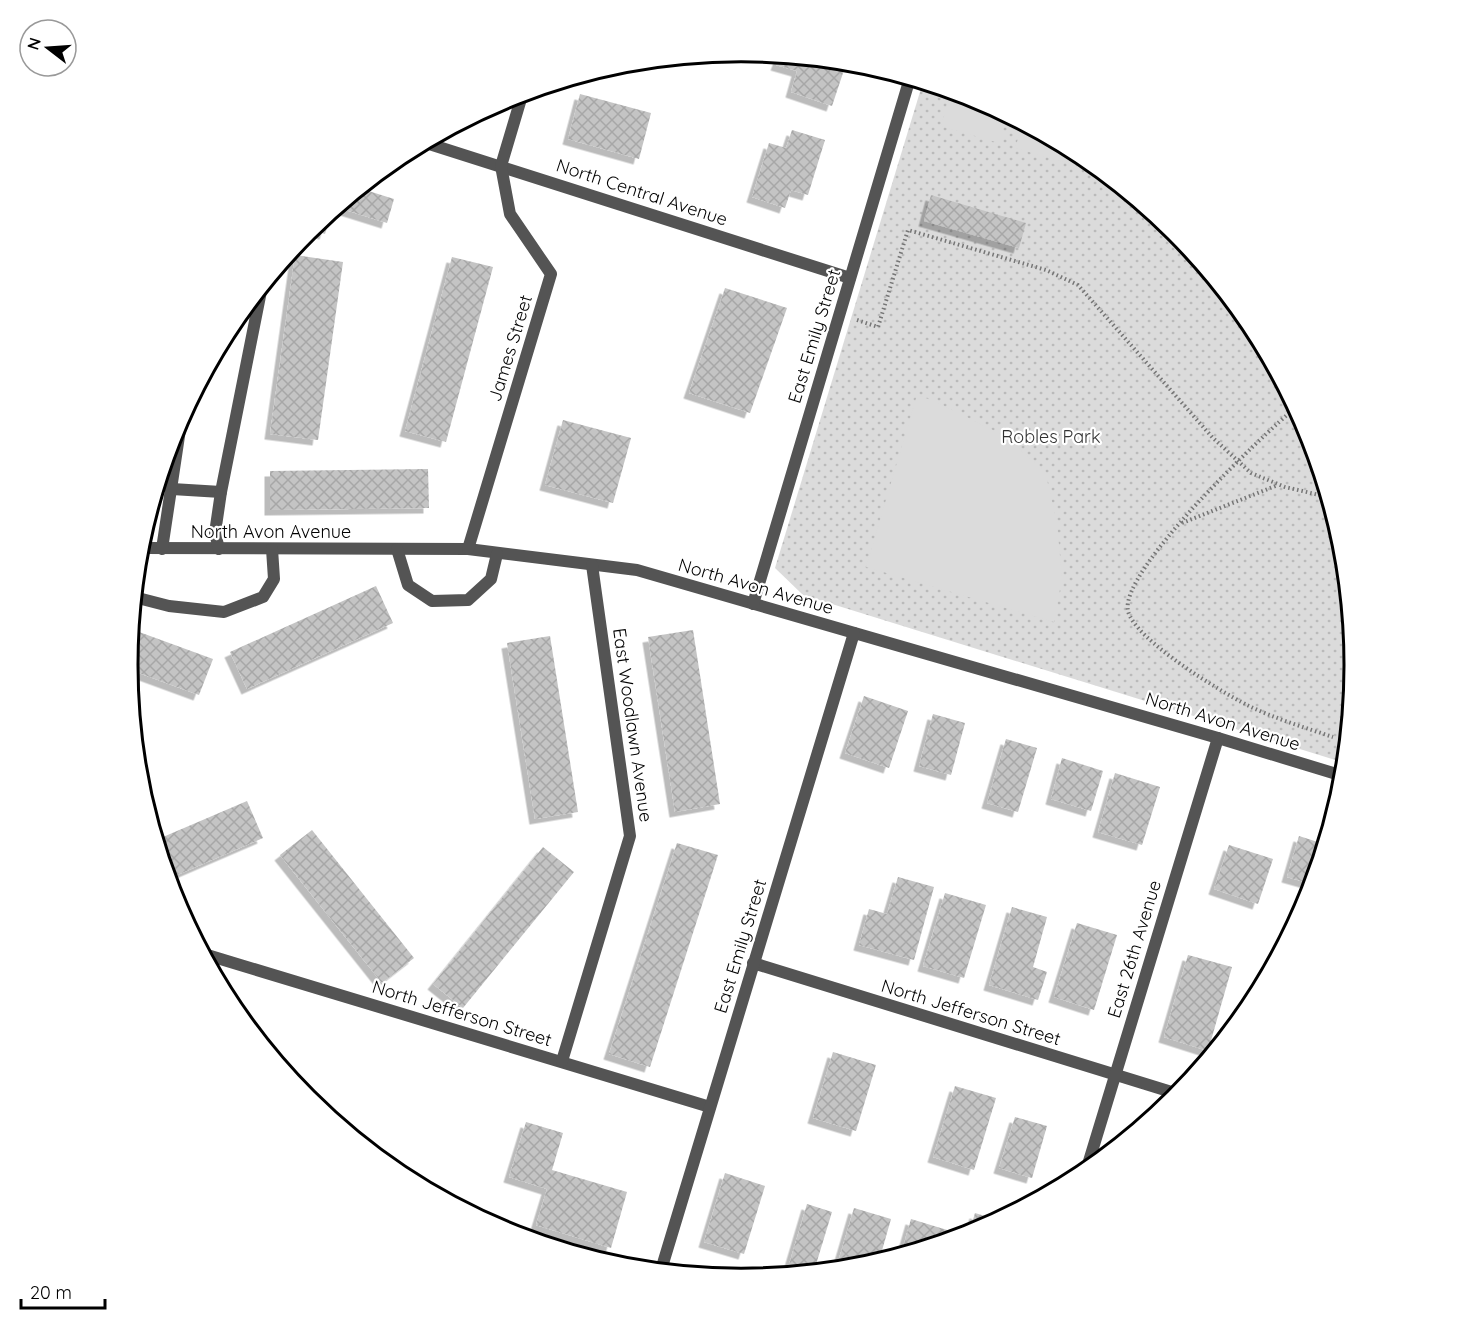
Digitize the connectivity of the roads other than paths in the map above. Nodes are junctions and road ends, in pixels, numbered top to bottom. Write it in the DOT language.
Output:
graph roads {
  1 [pos="908,85"];
  2 [pos="520,104"];
  3 [pos="434,145"];
  4 [pos="501,166"];
  5 [pos="850,278"];
  6 [pos="259,303"];
  7 [pos="177,452"];
  8 [pos="172,489"];
  9 [pos="221,492"];
  10 [pos="150,548"];
  11 [pos="162,549"];
  12 [pos="219,549"];
  13 [pos="272,549"];
  14 [pos="397,549"];
  15 [pos="468,549"];
  16 [pos="497,554"];
  17 [pos="592,565"];
  18 [pos="142,599"];
  19 [pos="753,604"];
  20 [pos="854,633"];
  21 [pos="1218,738"];
  22 [pos="1334,773"];
  23 [pos="214,957"];
  24 [pos="753,963"];
  25 [pos="562,1061"];
  26 [pos="1115,1075"];
  27 [pos="1167,1091"];
  28 [pos="710,1107"];
  29 [pos="1091,1155"];
  30 [pos="663,1262"];
  1 -- 5 [label="street, East Emily Street"];
  2 -- 4 [label="street"];
  3 -- 4 [label="street, North Central Avenue"];
  4 -- 5 [label="street, North Central Avenue"];
  4 -- 15 [label="street, James Street"];
  5 -- 19 [label="street, East Emily Street"];
  6 -- 9 [label="street"];
  7 -- 8 [label="street"];
  8 -- 9 [label="street"];
  8 -- 11 [label="street"];
  9 -- 12 [label="street"];
  10 -- 11 [label="street, North Avon Avenue"];
  11 -- 12 [label="street, North Avon Avenue"];
  12 -- 13 [label="street, North Avon Avenue"];
  13 -- 14 [label="street, North Avon Avenue"];
  13 -- 18 [label="street"];
  14 -- 15 [label="street, North Avon Avenue"];
  14 -- 16 [label="street"];
  15 -- 16 [label="street, North Avon Avenue"];
  16 -- 17 [label="street, North Avon Avenue"];
  17 -- 19 [label="street, North Avon Avenue"];
  17 -- 25 [label="street, East Woodlawn Avenue"];
  19 -- 20 [label="street, North Avon Avenue"];
  20 -- 21 [label="street, North Avon Avenue"];
  20 -- 24 [label="street, East Emily Street"];
  21 -- 22 [label="street, North Avon Avenue"];
  21 -- 26 [label="street, East 26th Avenue"];
  23 -- 25 [label="street, North Jefferson Street"];
  24 -- 26 [label="street, North Jefferson Street"];
  24 -- 28 [label="street, East Emily Street"];
  25 -- 28 [label="street, North Jefferson Street"];
  26 -- 27 [label="street, North Jefferson Street"];
  26 -- 29 [label="street, East 26th Avenue"];
  28 -- 30 [label="street, East Emily Street"];
}
